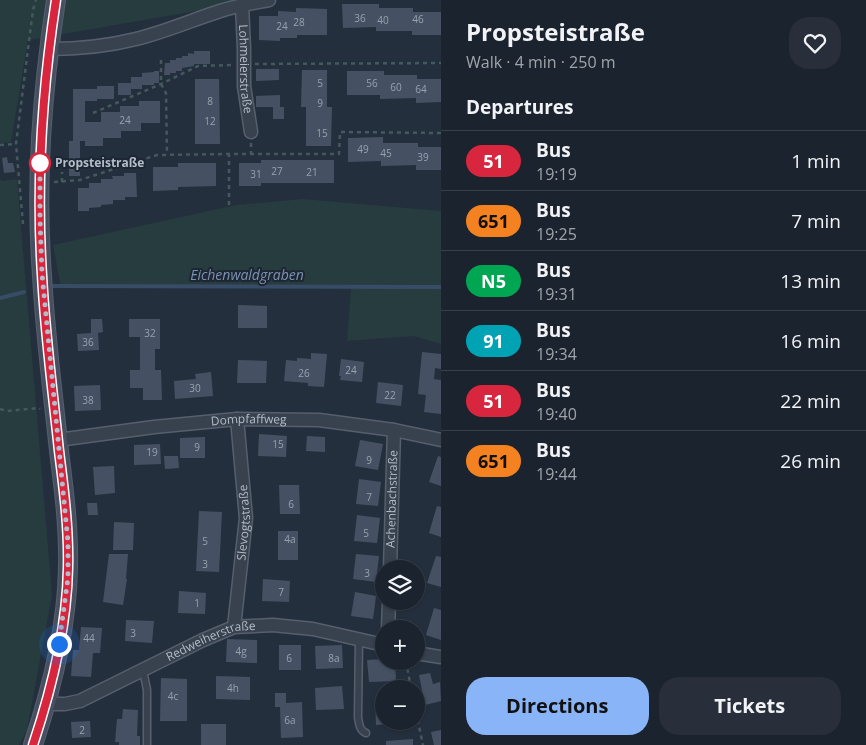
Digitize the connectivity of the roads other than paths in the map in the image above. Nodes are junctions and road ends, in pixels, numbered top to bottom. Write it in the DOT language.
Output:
graph roads {
  1 [pos="56,0"];
  2 [pos="269,0"];
  3 [pos="242,5"];
  4 [pos="49,49"];
  5 [pos="251,132"];
  6 [pos="237,419"];
  7 [pos="394,430"];
  8 [pos="58,440"];
  9 [pos="441,440"];
  10 [pos="390,560"];
  11 [pos="234,627"];
  12 [pos="359,640"];
  13 [pos="375,643"];
  14 [pos="425,654"];
  15 [pos="441,657"];
  16 [pos="143,670"];
  17 [pos="46,704"];
  18 [pos="366,733"];
  19 [pos="33,745"];
  20 [pos="147,745"];
  1 -- 4 [label="main road"];
  2 -- 3 [label="street"];
  3 -- 4 [label="street"];
  3 -- 5 [label="street, Lohmeierstraße"];
  4 -- 8 [label="main road"];
  6 -- 7 [label="street, Dompfaffweg"];
  6 -- 8 [label="street, Dompfaffweg"];
  6 -- 11 [label="street, Slevogtstraße"];
  7 -- 9 [label="street, Dompfaffweg"];
  7 -- 10 [label="street, Achenbachstraße"];
  8 -- 17 [label="main road"];
  11 -- 12 [label="street, Redweiherstraße"];
  11 -- 16 [label="street, Redweiherstraße"];
  12 -- 13 [label="street, Redweiherstraße"];
  12 -- 18 [label="lane"];
  14 -- 15 [label="street"];
  16 -- 17 [label="street, Redweiherstraße"];
  16 -- 20 [label="lane"];
  17 -- 19 [label="main road"];
}
